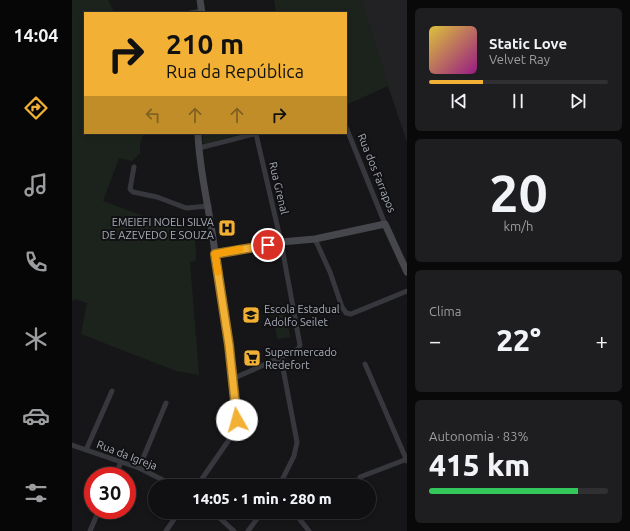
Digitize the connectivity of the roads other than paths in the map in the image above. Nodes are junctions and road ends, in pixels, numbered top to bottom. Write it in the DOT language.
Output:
graph roads {
  1 [pos="200,0"];
  2 [pos="202,12"];
  3 [pos="347,129"];
  4 [pos="198,134"];
  5 [pos="257,134"];
  6 [pos="199,148"];
  7 [pos="134,167"];
  8 [pos="209,206"];
  9 [pos="385,224"];
  10 [pos="315,239"];
  11 [pos="281,242"];
  12 [pos="215,254"];
  13 [pos="407,272"];
  14 [pos="407,291"];
  15 [pos="281,358"];
  16 [pos="365,364"];
  17 [pos="232,379"];
  18 [pos="112,391"];
  19 [pos="166,403"];
  20 [pos="72,445"];
  21 [pos="86,450"];
  22 [pos="407,460"];
  23 [pos="121,462"];
  24 [pos="119,467"];
  25 [pos="139,468"];
  26 [pos="360,477"];
  27 [pos="161,479"];
  28 [pos="202,479"];
  29 [pos="282,479"];
  30 [pos="96,519"];
  31 [pos="174,519"];
  32 [pos="221,519"];
  33 [pos="257,519"];
  34 [pos="300,519"];
  35 [pos="90,531"];
  36 [pos="166,531"];
  37 [pos="234,531"];
  38 [pos="248,531"];
  39 [pos="309,531"];
  1 -- 2 [label="street"];
  3 -- 9 [label="street, Rua dos Farrapos"];
  4 -- 6 [label="street"];
  5 -- 6 [label="street"];
  5 -- 11 [label="street, Rua Grenal"];
  6 -- 8 [label="street"];
  7 -- 8 [label="street"];
  8 -- 12 [label="street"];
  9 -- 10 [label="street"];
  9 -- 13 [label="street, Rua dos Farrapos"];
  10 -- 11 [label="street"];
  10 -- 14 [label="street"];
  11 -- 12 [label="street"];
  11 -- 15 [label="street, Rua Grenal"];
  12 -- 17 [label="street"];
  15 -- 17 [label="street"];
  15 -- 29 [label="street"];
  16 -- 22 [label="street"];
  17 -- 28 [label="street"];
  18 -- 21 [label="street"];
  19 -- 25 [label="street"];
  20 -- 21 [label="street, Rua da Igreja"];
  21 -- 23 [label="street, Rua da Igreja"];
  22 -- 26 [label="street"];
  23 -- 24 [label="street"];
  23 -- 25 [label="street, Rua da Igreja"];
  25 -- 27 [label="street, Rua da Igreja"];
  30 -- 35 [label="street"];
  31 -- 36 [label="street"];
  32 -- 37 [label="street"];
  33 -- 38 [label="street"];
  34 -- 39 [label="street"];
}
